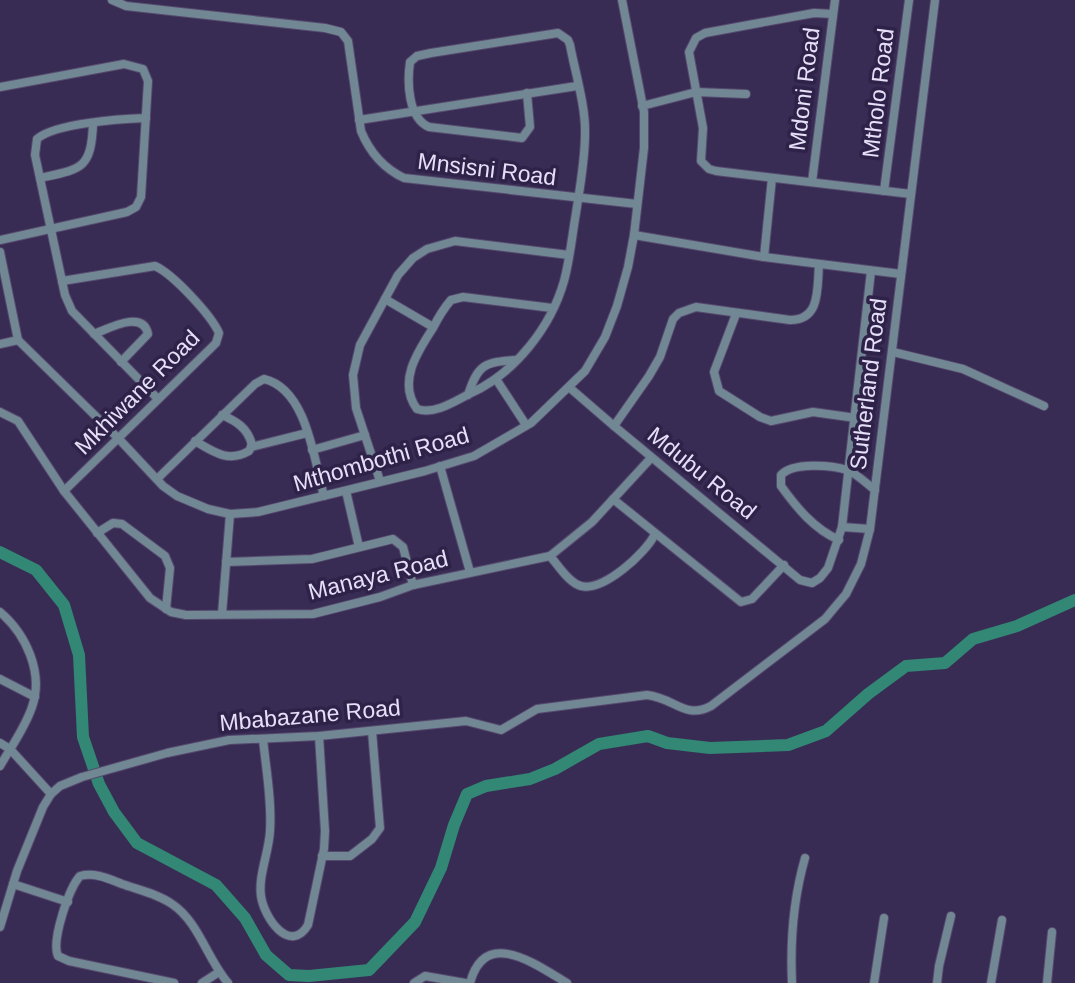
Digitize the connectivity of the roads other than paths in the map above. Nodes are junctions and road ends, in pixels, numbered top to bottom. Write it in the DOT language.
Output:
graph roads {
  1 [pos="111,0"];
  2 [pos="622,0"];
  3 [pos="835,0"];
  4 [pos="909,0"];
  5 [pos="935,0"];
  6 [pos="833,14"];
  7 [pos="577,86"];
  8 [pos="0,87"];
  9 [pos="696,92"];
  10 [pos="527,93"];
  11 [pos="746,94"];
  12 [pos="642,106"];
  13 [pos="412,111"];
  14 [pos="146,118"];
  15 [pos="359,120"];
  16 [pos="93,124"];
  17 [pos="40,178"];
  18 [pos="772,178"];
  19 [pos="812,182"];
  20 [pos="884,191"];
  21 [pos="911,194"];
  22 [pos="578,200"];
  23 [pos="637,204"];
  24 [pos="51,228"];
  25 [pos="634,235"];
  26 [pos="0,240"];
  27 [pos="0,252"];
  28 [pos="569,255"];
  29 [pos="764,257"];
  30 [pos="819,265"];
  31 [pos="871,271"];
  32 [pos="901,274"];
  33 [pos="62,281"];
  34 [pos="385,299"];
  35 [pos="552,308"];
  36 [pos="736,314"];
  37 [pos="433,327"];
  38 [pos="94,334"];
  39 [pos="18,340"];
  40 [pos="0,344"];
  41 [pos="892,352"];
  42 [pos="517,360"];
  43 [pos="121,362"];
  44 [pos="496,379"];
  45 [pos="570,388"];
  46 [pos="468,395"];
  47 [pos="158,399"];
  48 [pos="1044,406"];
  49 [pos="0,412"];
  50 [pos="222,415"];
  51 [pos="856,418"];
  52 [pos="526,425"];
  53 [pos="614,426"];
  54 [pos="307,433"];
  55 [pos="365,435"];
  56 [pos="119,439"];
  57 [pos="195,441"];
  58 [pos="251,447"];
  59 [pos="312,450"];
  60 [pos="651,458"];
  61 [pos="440,466"];
  62 [pos="849,470"];
  63 [pos="157,479"];
  64 [pos="380,481"];
  65 [pos="875,490"];
  66 [pos="64,491"];
  67 [pos="346,491"];
  68 [pos="324,496"];
  69 [pos="613,499"];
  70 [pos="230,514"];
  71 [pos="842,527"];
  72 [pos="870,529"];
  73 [pos="97,533"];
  74 [pos="655,534"];
  75 [pos="839,540"];
  76 [pos="359,547"];
  77 [pos="550,556"];
  78 [pos="226,562"];
  79 [pos="784,565"];
  80 [pos="470,572"];
  81 [pos="413,585"];
  82 [pos="166,610"];
  83 [pos="222,614"];
  84 [pos="2,617"];
  85 [pos="0,679"];
  86 [pos="35,697"];
  87 [pos="711,706"];
  88 [pos="372,731"];
  89 [pos="319,736"];
  90 [pos="263,739"];
  91 [pos="0,743"];
  92 [pos="10,748"];
  93 [pos="0,766"];
  94 [pos="51,794"];
  95 [pos="322,856"];
  96 [pos="805,858"];
  97 [pos="13,884"];
  98 [pos="68,902"];
  99 [pos="951,916"];
  100 [pos="884,918"];
  101 [pos="1002,920"];
  102 [pos="0,927"];
  103 [pos="1052,932"];
  104 [pos="219,972"];
  105 [pos="174,983"];
  106 [pos="202,983"];
  107 [pos="228,983"];
  108 [pos="414,983"];
  109 [pos="468,983"];
  110 [pos="567,983"];
  111 [pos="792,983"];
  112 [pos="874,983"];
  113 [pos="937,983"];
  114 [pos="991,983"];
  115 [pos="1048,983"];
  1 -- 15 [label="street, Mnsisni Road"];
  2 -- 12 [label="street, Mthombothi Road"];
  3 -- 6 [label="street, Mdoni Road"];
  4 -- 20 [label="street, Mtholo Road"];
  5 -- 21 [label="street, Sutherland Road"];
  6 -- 9 [label="street"];
  6 -- 19 [label="street, Mdoni Road"];
  7 -- 10 [label="street"];
  7 -- 13 [label="street"];
  7 -- 22 [label="street"];
  8 -- 14 [label="street"];
  9 -- 11 [label="street"];
  9 -- 12 [label="street"];
  9 -- 18 [label="street"];
  10 -- 13 [label="street"];
  10 -- 13 [label="street"];
  12 -- 23 [label="street, Mthombothi Road"];
  13 -- 15 [label="street"];
  14 -- 16 [label="street"];
  14 -- 24 [label="street"];
  15 -- 22 [label="street, Mnsisni Road"];
  16 -- 17 [label="street"];
  16 -- 17 [label="street"];
  17 -- 24 [label="street"];
  18 -- 19 [label="street"];
  18 -- 29 [label="street"];
  19 -- 20 [label="street"];
  20 -- 21 [label="street"];
  21 -- 32 [label="street, Sutherland Road"];
  22 -- 23 [label="street, Mnsisni Road"];
  22 -- 28 [label="street"];
  23 -- 25 [label="street, Mthombothi Road"];
  24 -- 26 [label="street"];
  24 -- 33 [label="street"];
  25 -- 29 [label="street"];
  25 -- 45 [label="street, Mthombothi Road"];
  27 -- 39 [label="street"];
  28 -- 34 [label="street"];
  28 -- 35 [label="street"];
  29 -- 30 [label="street"];
  30 -- 31 [label="street"];
  30 -- 36 [label="street"];
  31 -- 32 [label="street"];
  31 -- 51 [label="street"];
  32 -- 41 [label="street, Sutherland Road"];
  33 -- 38 [label="street"];
  33 -- 47 [label="street, Mkhiwane Road"];
  34 -- 37 [label="street"];
  34 -- 55 [label="street"];
  35 -- 37 [label="street"];
  35 -- 42 [label="street"];
  36 -- 51 [label="street"];
  36 -- 53 [label="street"];
  37 -- 46 [label="street"];
  38 -- 43 [label="street"];
  38 -- 43 [label="street"];
  39 -- 40 [label="street"];
  39 -- 56 [label="street, Mthombothi Road"];
  41 -- 48 [label="street"];
  41 -- 65 [label="street, Sutherland Road"];
  42 -- 44 [label="street"];
  42 -- 46 [label="street"];
  43 -- 47 [label="street"];
  44 -- 46 [label="street"];
  44 -- 52 [label="street"];
  45 -- 52 [label="street, Mthombothi Road"];
  45 -- 53 [label="street, Mdubu Road"];
  47 -- 56 [label="street, Mkhiwane Road"];
  49 -- 66 [label="street"];
  50 -- 54 [label="street"];
  50 -- 57 [label="street"];
  50 -- 58 [label="street"];
  51 -- 62 [label="street"];
  52 -- 61 [label="street, Mthombothi Road"];
  53 -- 60 [label="street, Mdubu Road"];
  54 -- 58 [label="street"];
  54 -- 59 [label="street"];
  55 -- 59 [label="street"];
  55 -- 64 [label="street"];
  56 -- 63 [label="street, Mthombothi Road"];
  56 -- 66 [label="street, Mkhiwane Road"];
  57 -- 58 [label="street"];
  57 -- 63 [label="street"];
  59 -- 68 [label="street"];
  60 -- 69 [label="street, Manaya Road"];
  60 -- 79 [label="street, Mdubu Road"];
  61 -- 64 [label="street, Mthombothi Road"];
  61 -- 80 [label="street"];
  62 -- 65 [label="street"];
  62 -- 71 [label="street"];
  62 -- 75 [label="street"];
  63 -- 70 [label="street, Mthombothi Road"];
  64 -- 67 [label="street, Mthombothi Road"];
  65 -- 72 [label="street, Sutherland Road"];
  66 -- 73 [label="street"];
  67 -- 68 [label="street, Mthombothi Road"];
  67 -- 76 [label="street"];
  68 -- 70 [label="street, Mthombothi Road"];
  69 -- 74 [label="street"];
  69 -- 77 [label="street, Manaya Road"];
  70 -- 78 [label="street"];
  71 -- 72 [label="street"];
  71 -- 75 [label="street"];
  72 -- 87 [label="street, Sutherland Road"];
  73 -- 82 [label="street"];
  73 -- 82 [label="street"];
  74 -- 77 [label="street"];
  74 -- 79 [label="street"];
  75 -- 79 [label="street, Mdubu Road"];
  76 -- 78 [label="street"];
  76 -- 81 [label="street"];
  77 -- 80 [label="street, Manaya Road"];
  78 -- 83 [label="street"];
  80 -- 81 [label="street, Manaya Road"];
  81 -- 83 [label="street, Manaya Road"];
  82 -- 83 [label="street, Manaya Road"];
  84 -- 86 [label="street"];
  85 -- 86 [label="street"];
  86 -- 92 [label="street"];
  87 -- 88 [label="street, Mbabazane Road"];
  88 -- 89 [label="street, Mbabazane Road"];
  88 -- 95 [label="street"];
  89 -- 90 [label="street, Mbabazane Road"];
  89 -- 95 [label="street"];
  90 -- 94 [label="street, Mbabazane Road"];
  90 -- 95 [label="street"];
  91 -- 92 [label="street"];
  92 -- 93 [label="street"];
  92 -- 94 [label="street"];
  94 -- 97 [label="street"];
  96 -- 111 [label="street"];
  97 -- 98 [label="street"];
  97 -- 102 [label="street"];
  98 -- 104 [label="street"];
  98 -- 105 [label="street"];
  99 -- 113 [label="street"];
  100 -- 112 [label="street"];
  101 -- 114 [label="street"];
  103 -- 115 [label="street"];
  104 -- 106 [label="street"];
  104 -- 107 [label="street"];
  108 -- 109 [label="street"];
  109 -- 110 [label="street"];
}
